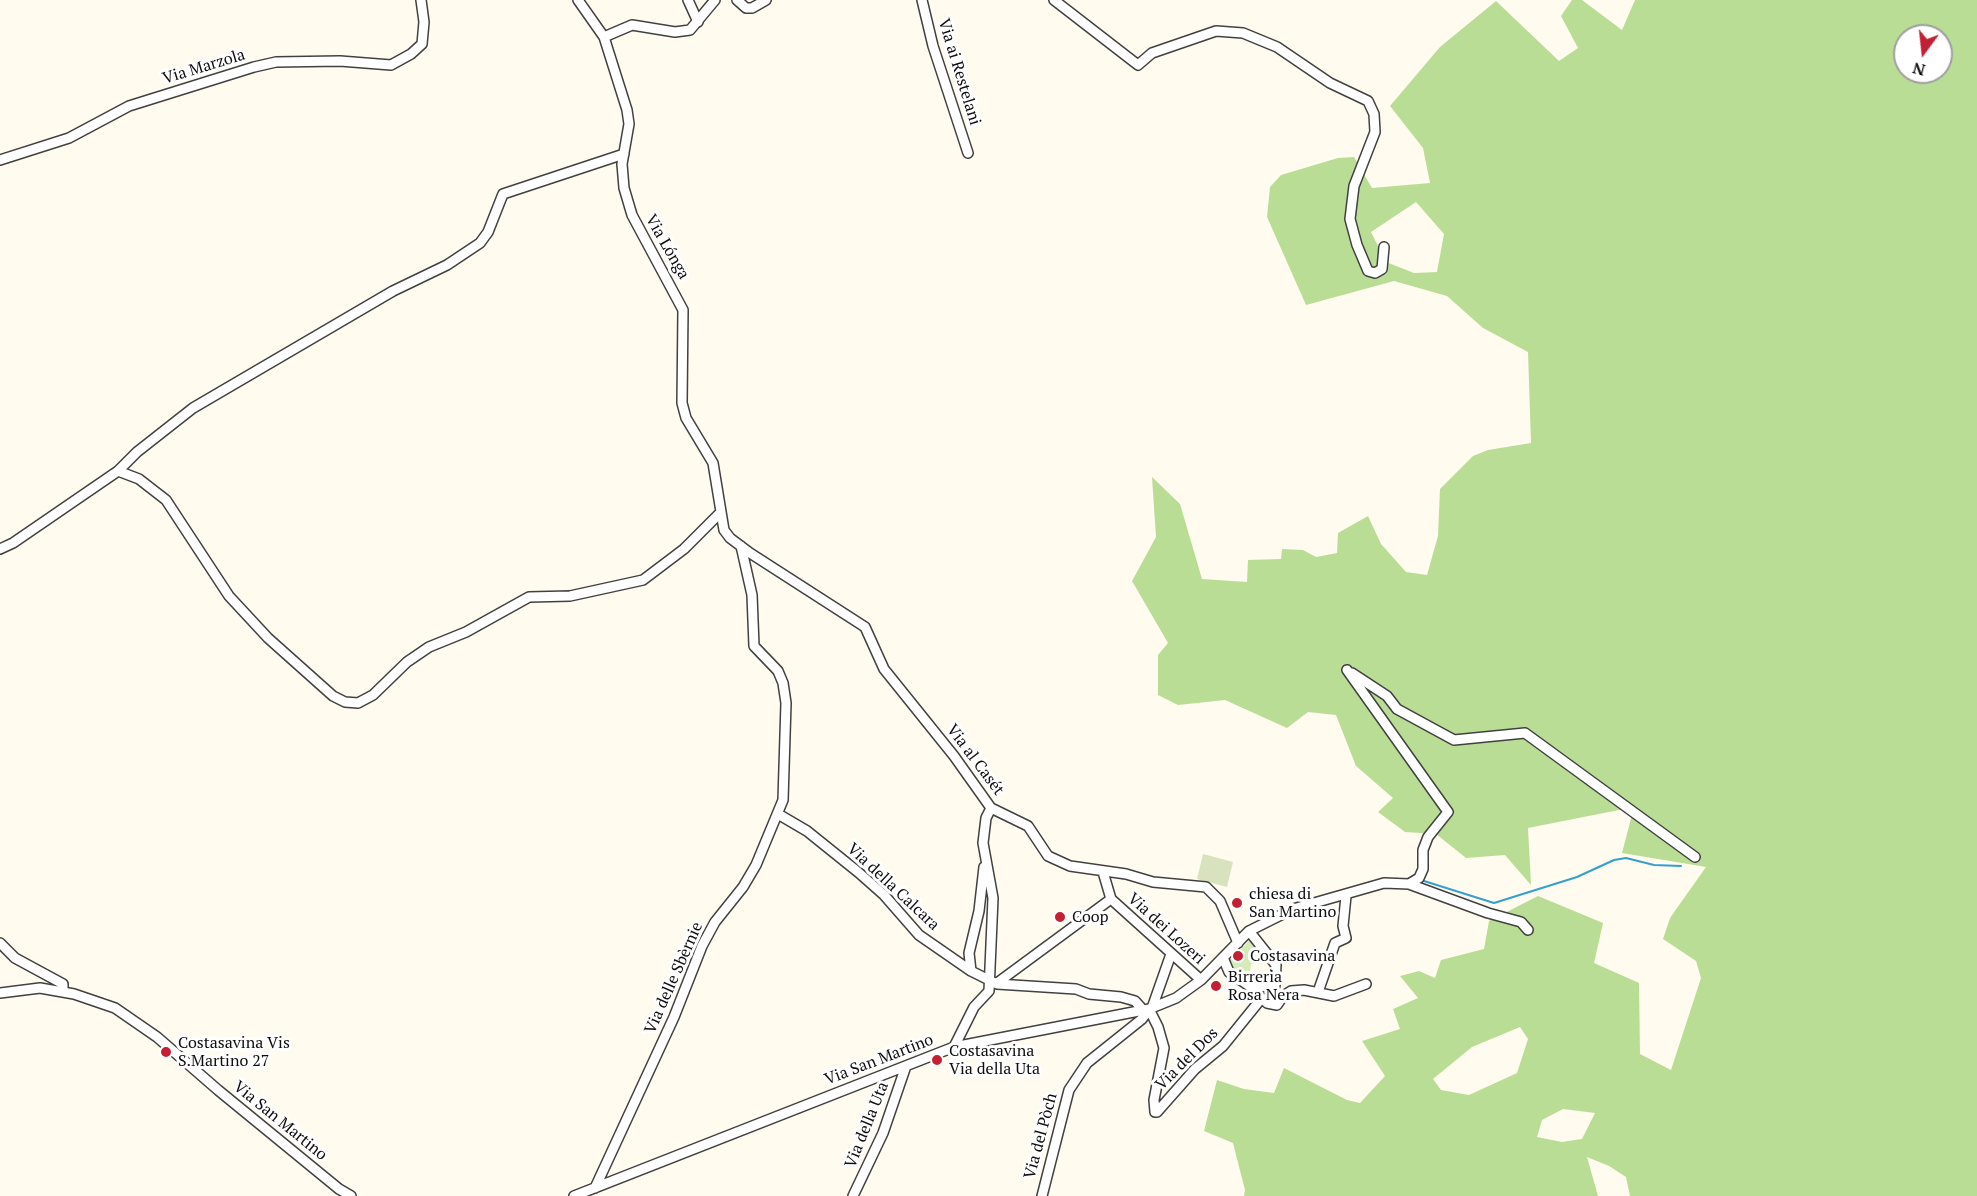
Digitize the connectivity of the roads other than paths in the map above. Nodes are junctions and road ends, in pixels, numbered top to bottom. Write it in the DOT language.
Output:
graph roads {
  1 [pos="421,0"];
  2 [pos="578,0"];
  3 [pos="688,0"];
  4 [pos="715,0"];
  5 [pos="737,0"];
  6 [pos="766,0"];
  7 [pos="922,0"];
  8 [pos="1054,0"];
  9 [pos="698,22"];
  10 [pos="604,37"];
  11 [pos="968,153"];
  12 [pos="624,154"];
  13 [pos="0,160"];
  14 [pos="1384,247"];
  15 [pos="118,471"];
  16 [pos="720,513"];
  17 [pos="741,546"];
  18 [pos="0,549"];
  19 [pos="991,808"];
  20 [pos="778,814"];
  21 [pos="1695,857"];
  22 [pos="985,858"];
  23 [pos="1104,872"];
  24 [pos="1409,884"];
  25 [pos="1346,896"];
  26 [pos="1111,899"];
  27 [pos="1528,930"];
  28 [pos="1249,931"];
  29 [pos="0,943"];
  30 [pos="1238,943"];
  31 [pos="1171,954"];
  32 [pos="1224,960"];
  33 [pos="971,971"];
  34 [pos="1201,980"];
  35 [pos="992,982"];
  36 [pos="1366,984"];
  37 [pos="1248,985"];
  38 [pos="63,992"];
  39 [pos="1318,992"];
  40 [pos="0,993"];
  41 [pos="1261,999"];
  42 [pos="1148,1009"];
  43 [pos="954,1047"];
  44 [pos="906,1066"];
  45 [pos="595,1188"];
  46 [pos="577,1195"];
  47 [pos="351,1196"];
  48 [pos="853,1196"];
  49 [pos="1042,1196"];
  1 -- 13 [label="street, Via Marzola"];
  2 -- 10 [label="street, Via Lónga"];
  3 -- 9 [label="street"];
  4 -- 9 [label="street"];
  5 -- 6 [label="street"];
  7 -- 11 [label="street, Via ai Restelani"];
  8 -- 14 [label="street"];
  9 -- 10 [label="street"];
  10 -- 12 [label="street, Via Lónga"];
  12 -- 15 [label="street"];
  12 -- 16 [label="street, Via Lónga"];
  15 -- 16 [label="street"];
  15 -- 18 [label="street"];
  16 -- 17 [label="street, Via Lónga"];
  17 -- 19 [label="street, Via al Casét"];
  17 -- 20 [label="street, Via delle Sbèrnie"];
  19 -- 22 [label="street"];
  19 -- 23 [label="street, Via al Casét"];
  20 -- 33 [label="street, Via della Calcara"];
  20 -- 45 [label="street, Via delle Sbèrnie"];
  21 -- 24 [label="street"];
  22 -- 33 [label="street"];
  22 -- 35 [label="street"];
  23 -- 26 [label="street, Via dei Lozeri"];
  23 -- 30 [label="street, Via al Casét"];
  24 -- 25 [label="street"];
  24 -- 27 [label="street"];
  25 -- 28 [label="street"];
  25 -- 39 [label="street"];
  26 -- 31 [label="street, Via dei Lozeri"];
  26 -- 35 [label="street, Via dei Lozeri"];
  28 -- 30 [label="street, Via San Martino"];
  28 -- 37 [label="street"];
  29 -- 38 [label="street"];
  30 -- 32 [label="street, Via San Martino"];
  31 -- 34 [label="street, Via dei Lozeri"];
  31 -- 42 [label="street"];
  32 -- 34 [label="street, Via San Martino"];
  32 -- 37 [label="street"];
  33 -- 35 [label="street, Via della Calcara"];
  34 -- 42 [label="street, Via San Martino"];
  35 -- 42 [label="street, Via della Calcara"];
  35 -- 43 [label="street"];
  36 -- 39 [label="street"];
  37 -- 41 [label="street"];
  38 -- 40 [label="street, Via San Martino"];
  38 -- 47 [label="street, Via San Martino"];
  39 -- 41 [label="street"];
  41 -- 42 [label="street, Via del Dos"];
  42 -- 43 [label="street, Via San Martino"];
  42 -- 49 [label="street, Via del Pòch"];
  43 -- 44 [label="street, Via San Martino"];
  44 -- 45 [label="street, Via San Martino"];
  44 -- 48 [label="street, Via della Uta"];
  45 -- 46 [label="street, Via San Martino"];
}
